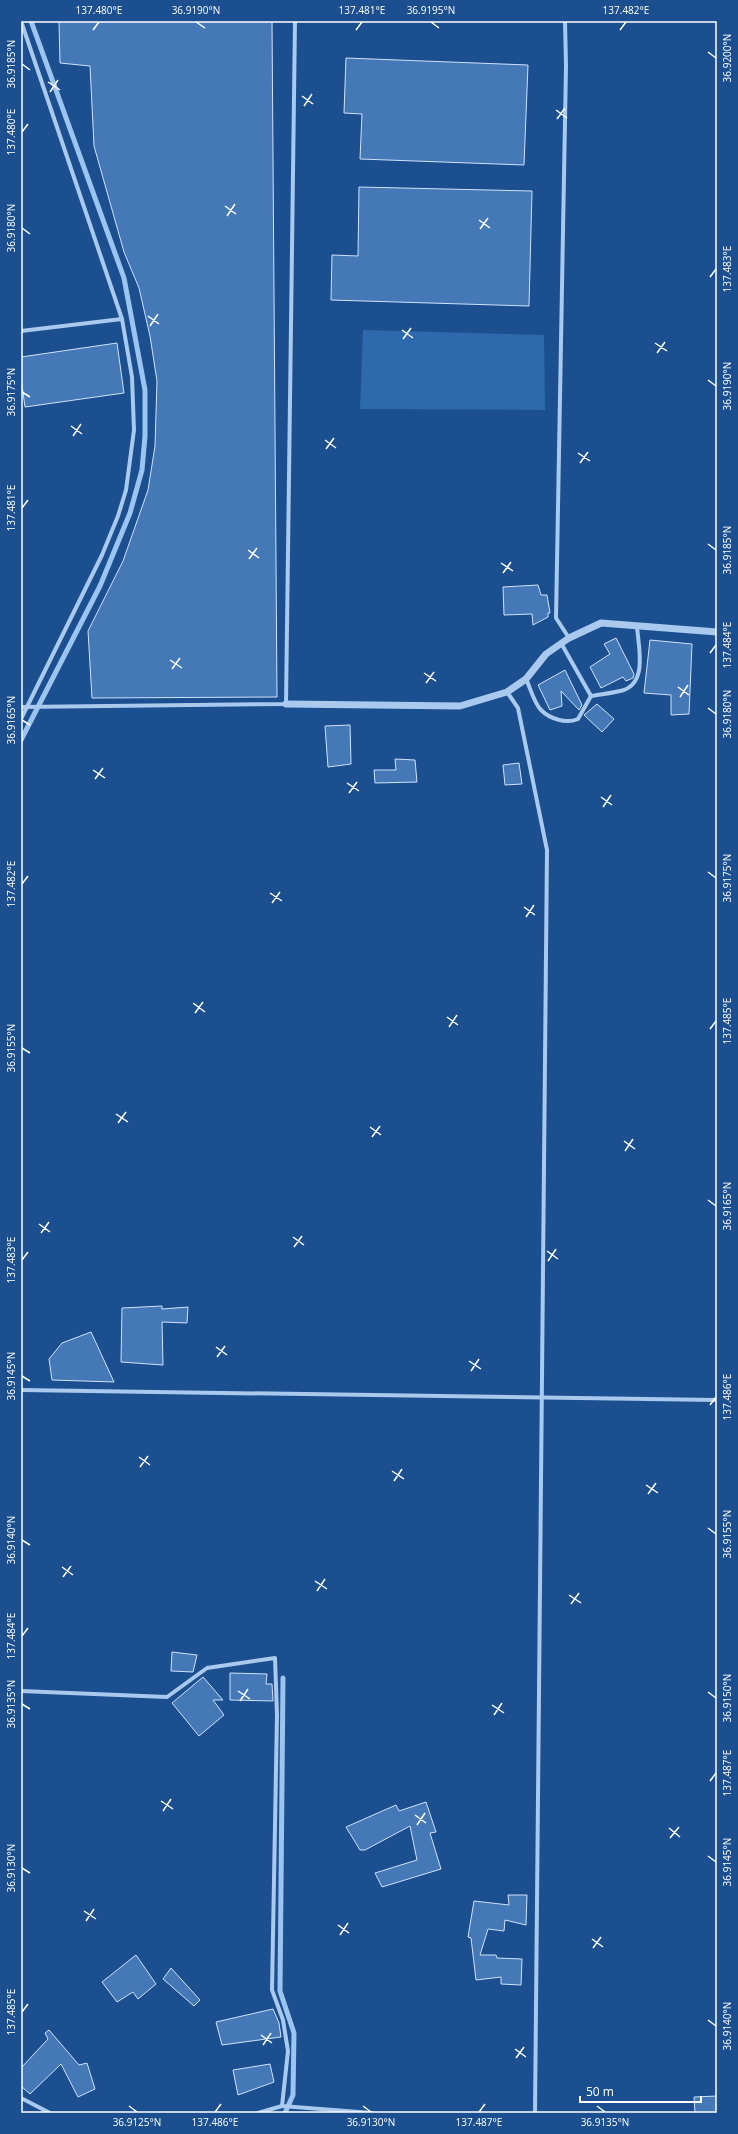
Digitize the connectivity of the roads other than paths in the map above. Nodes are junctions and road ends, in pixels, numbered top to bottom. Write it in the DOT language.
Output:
graph roads {
  1 [pos="21,21"];
  2 [pos="295,21"];
  3 [pos="565,21"];
  4 [pos="122,319"];
  5 [pos="21,331"];
  6 [pos="637,626"];
  7 [pos="717,632"];
  8 [pos="569,638"];
  9 [pos="561,643"];
  10 [pos="526,679"];
  11 [pos="507,692"];
  12 [pos="591,696"];
  13 [pos="286,704"];
  14 [pos="28,706"];
  15 [pos="21,707"];
  16 [pos="21,719"];
  17 [pos="21,1390"];
  18 [pos="542,1398"];
  19 [pos="717,1400"];
  20 [pos="21,1690"];
  21 [pos="21,2098"];
  22 [pos="282,2106"];
  23 [pos="50,2113"];
  24 [pos="258,2113"];
  25 [pos="372,2113"];
  26 [pos="534,2113"];
  1 -- 4 [label="street"];
  2 -- 13 [label="street"];
  3 -- 8 [label="street"];
  4 -- 5 [label="street"];
  4 -- 14 [label="street"];
  6 -- 7 [label="street"];
  6 -- 8 [label="street"];
  6 -- 12 [label="street"];
  8 -- 9 [label="street"];
  9 -- 10 [label="street"];
  9 -- 12 [label="street"];
  10 -- 11 [label="street"];
  10 -- 12 [label="street"];
  11 -- 13 [label="street"];
  11 -- 18 [label="street"];
  13 -- 14 [label="street"];
  14 -- 15 [label="street"];
  14 -- 16 [label="street"];
  17 -- 18 [label="street"];
  18 -- 19 [label="street"];
  18 -- 26 [label="street"];
  20 -- 22 [label="street"];
  21 -- 23 [label="street"];
  22 -- 24 [label="street"];
  22 -- 25 [label="street"];
}
